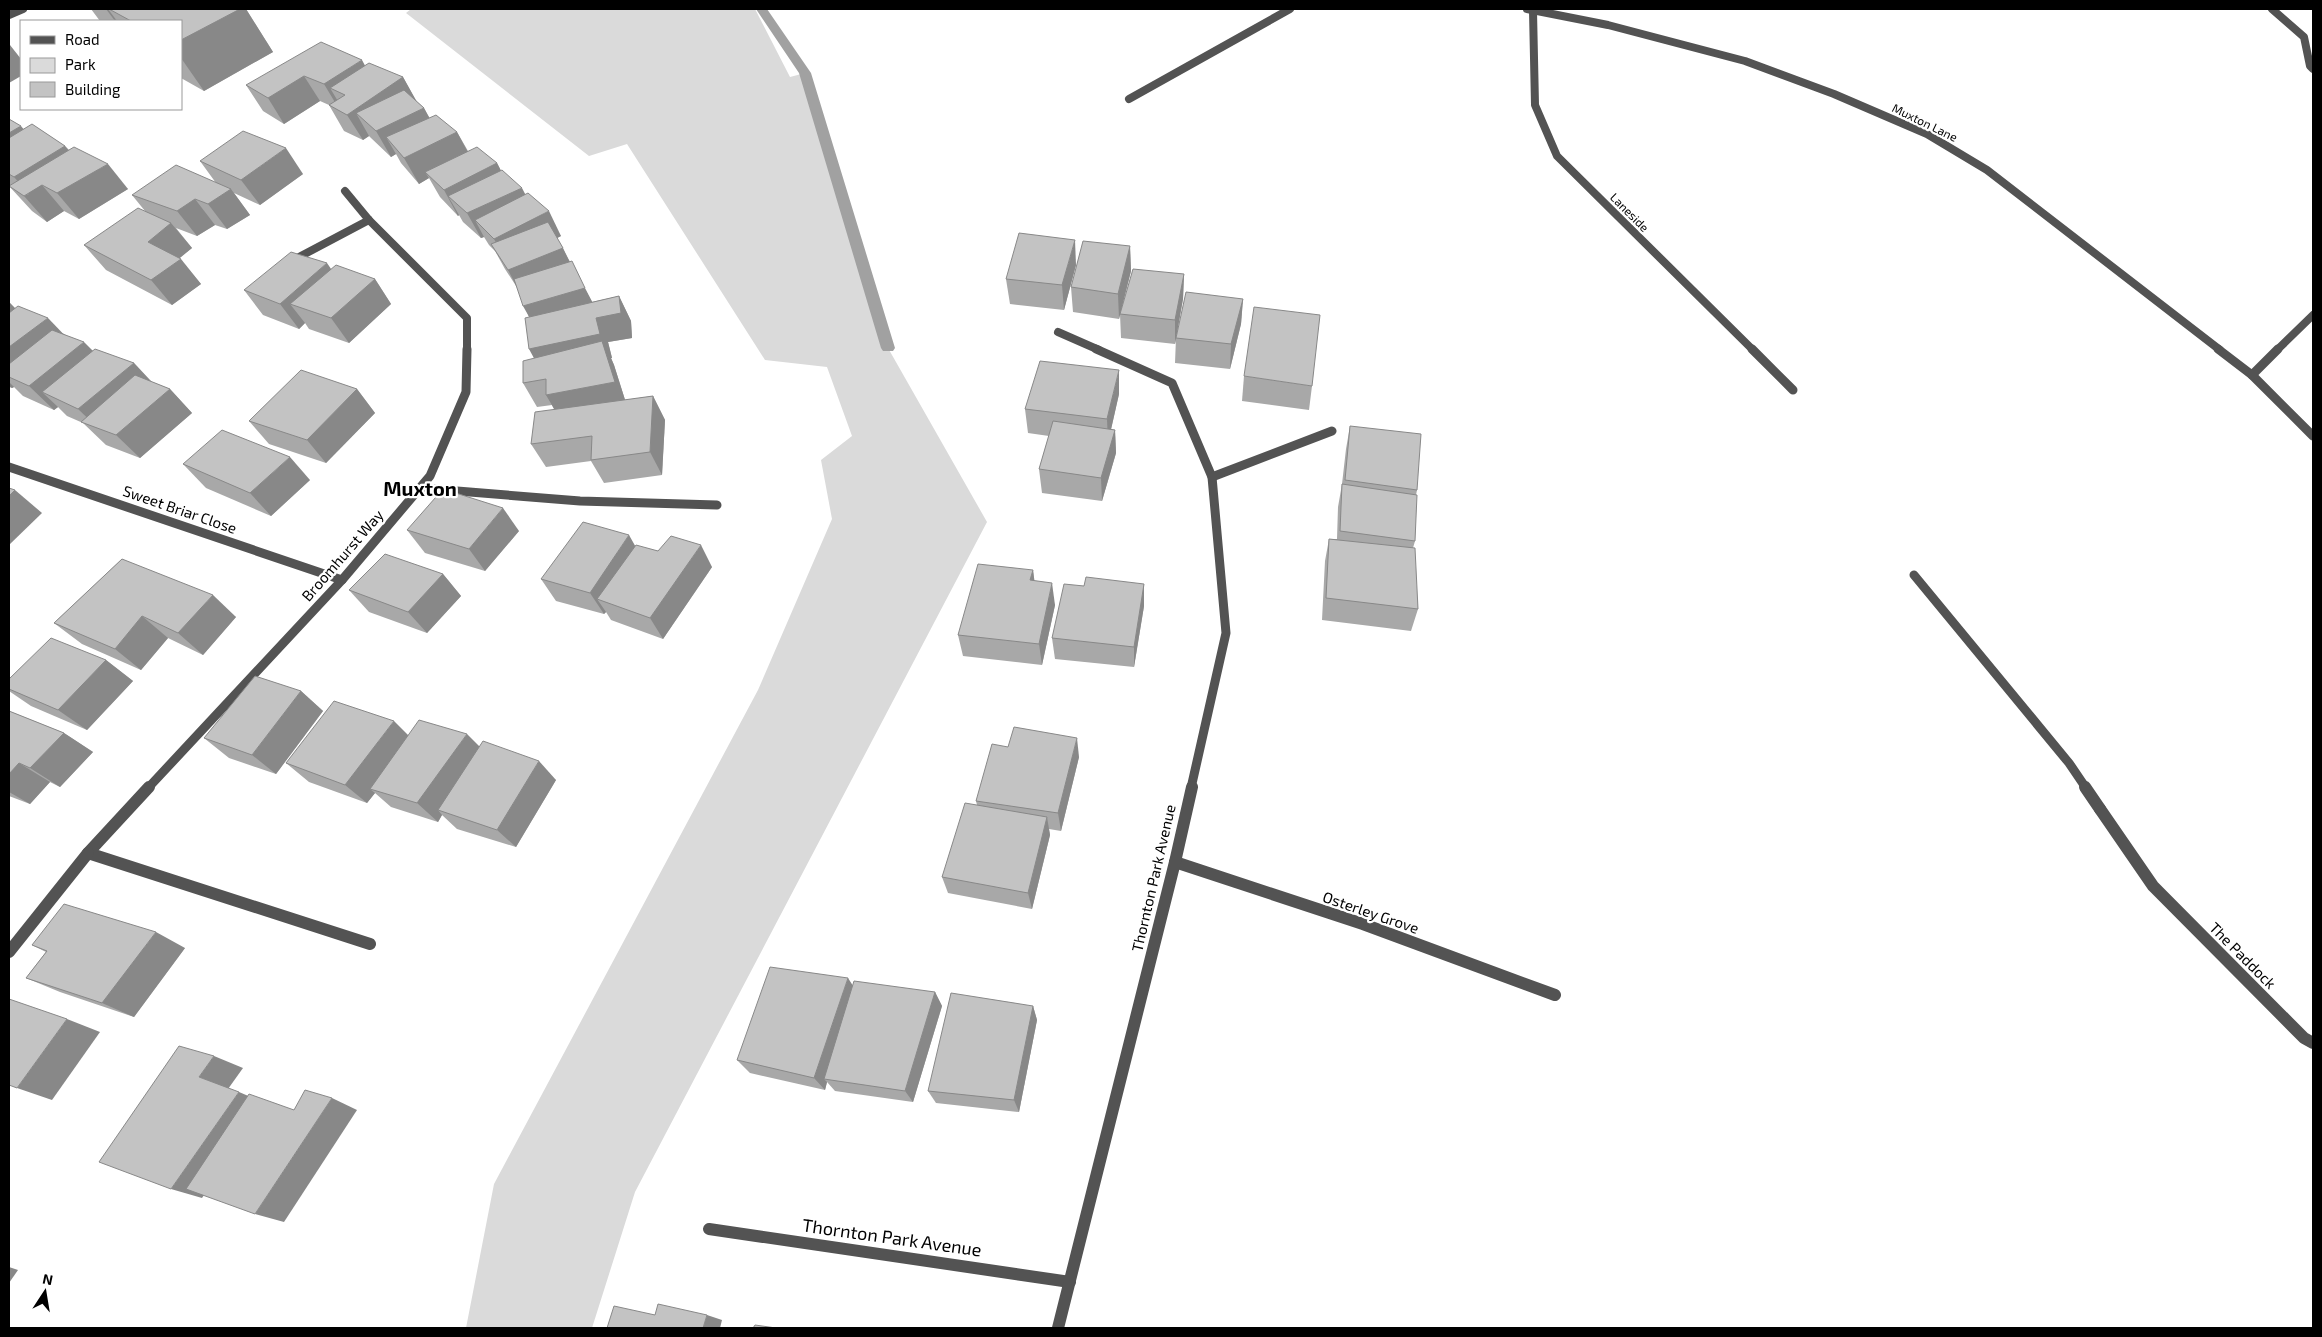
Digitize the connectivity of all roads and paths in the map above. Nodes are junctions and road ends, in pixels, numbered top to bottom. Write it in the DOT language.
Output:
graph roads {
  1 [pos="23,9"];
  2 [pos="1290,9"];
  3 [pos="2272,9"];
  4 [pos="1530,10"];
  5 [pos="9,15"];
  6 [pos="2313,69"];
  7 [pos="1129,99"];
  8 [pos="345,191"];
  9 [pos="369,220"];
  10 [pos="299,257"];
  11 [pos="2313,315"];
  12 [pos="1058,332"];
  13 [pos="2252,375"];
  14 [pos="1793,390"];
  15 [pos="1332,431"];
  16 [pos="2313,436"];
  17 [pos="9,467"];
  18 [pos="1212,477"];
  19 [pos="420,488"];
  20 [pos="716,505"];
  21 [pos="1914,575"];
  22 [pos="342,580"];
  23 [pos="88,853"];
  24 [pos="1175,862"];
  25 [pos="370,944"];
  26 [pos="9,952"];
  27 [pos="1555,995"];
  28 [pos="2313,1043"];
  29 [pos="709,1229"];
  30 [pos="1070,1282"];
  31 [pos="1058,1328"];
  1 -- 5 [label="street"];
  2 -- 7 [label="street"];
  3 -- 6 [label="street"];
  4 -- 13 [label="street, Muxton Lane"];
  4 -- 14 [label="street, Laneside"];
  8 -- 9 [label="street, Broomhurst Way"];
  9 -- 10 [label="street"];
  9 -- 19 [label="street, Broomhurst Way"];
  11 -- 13 [label="street"];
  12 -- 18 [label="street, Thornton Park Avenue"];
  13 -- 16 [label="street, Muxton Lane"];
  15 -- 18 [label="street"];
  17 -- 22 [label="street, Sweet Briar Close"];
  18 -- 24 [label="street, Thornton Park Avenue"];
  19 -- 20 [label="street"];
  19 -- 22 [label="street, Broomhurst Way"];
  21 -- 28 [label="street, The Paddock"];
  22 -- 23 [label="street, Broomhurst Way"];
  23 -- 25 [label="street"];
  23 -- 26 [label="street, Broomhurst Way"];
  24 -- 27 [label="street, Osterley Grove"];
  24 -- 30 [label="street, Thornton Park Avenue"];
  29 -- 30 [label="street, Thornton Park Avenue"];
  30 -- 31 [label="street, Thornton Park Avenue"];
}
